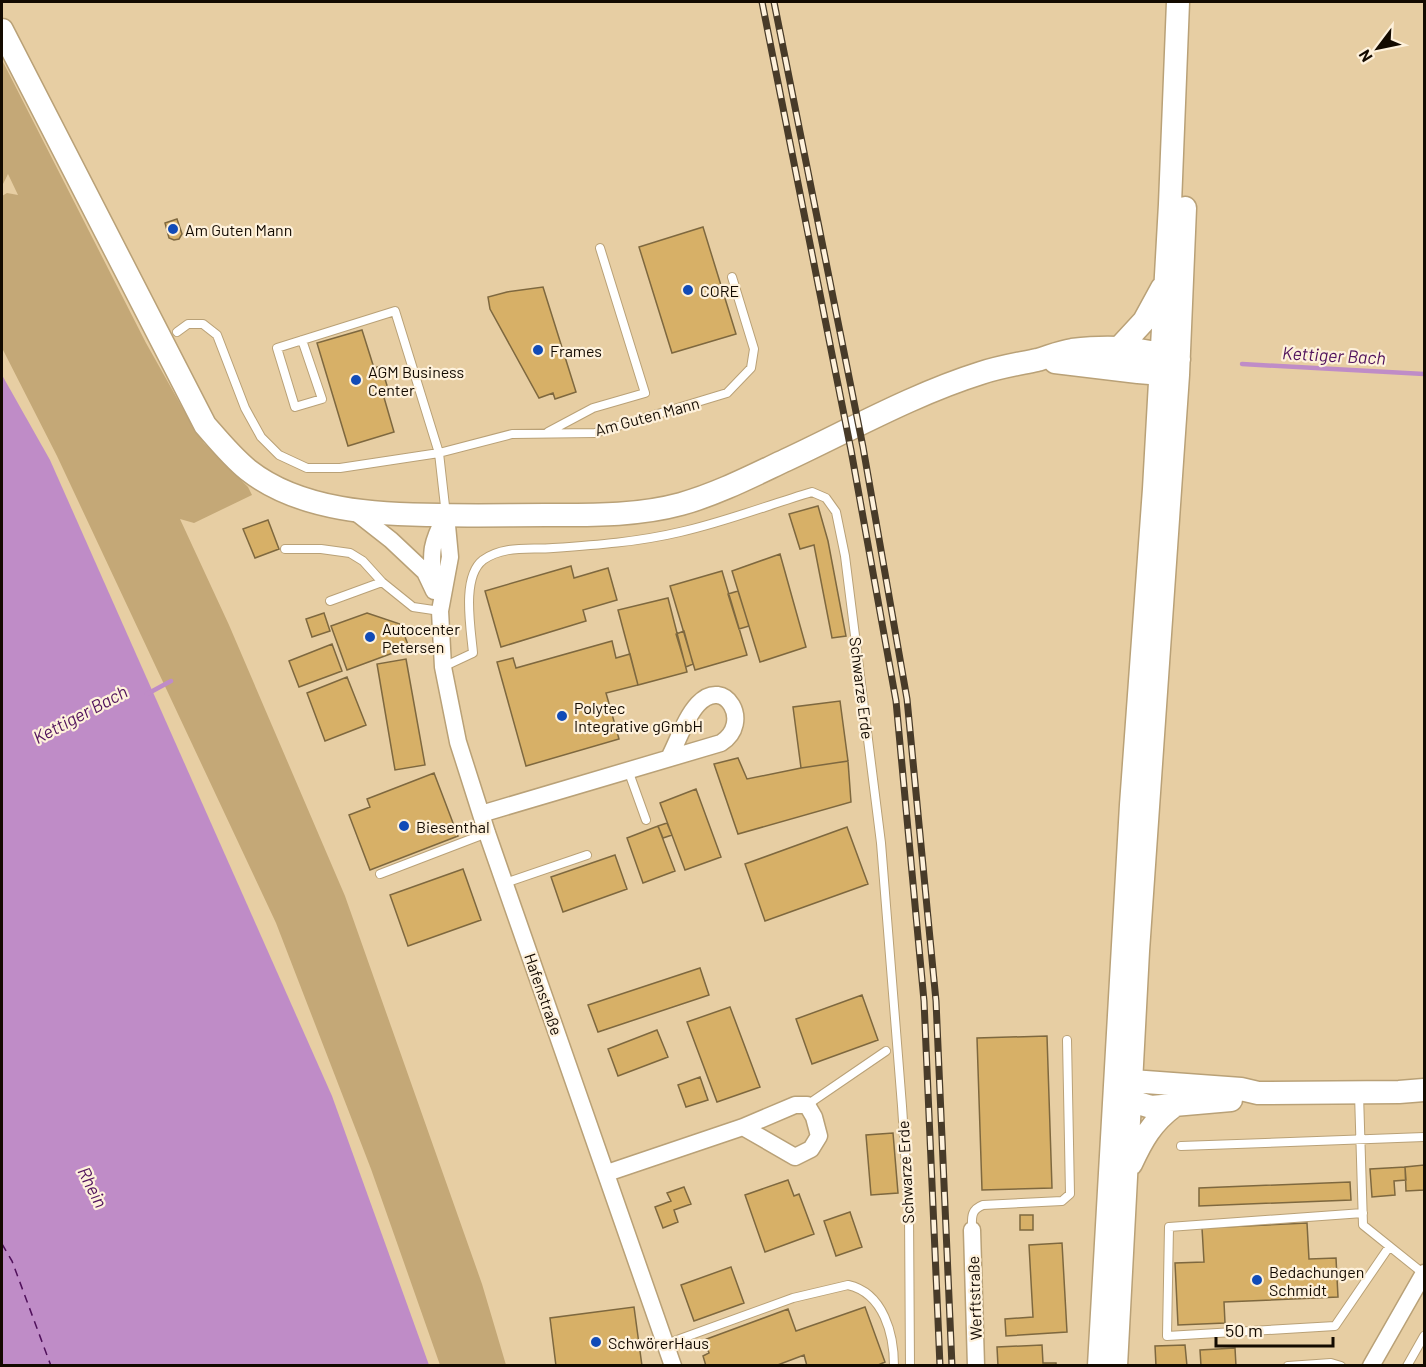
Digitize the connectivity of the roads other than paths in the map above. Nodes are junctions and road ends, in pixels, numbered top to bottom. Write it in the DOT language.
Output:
graph roads {
  1 [pos="1178,2"];
  2 [pos="1189,2"];
  3 [pos="2,30"];
  4 [pos="600,248"];
  5 [pos="732,277"];
  6 [pos="1166,278"];
  7 [pos="177,332"];
  8 [pos="302,340"];
  9 [pos="1120,347"];
  10 [pos="1038,360"];
  11 [pos="1170,366"];
  12 [pos="544,434"];
  13 [pos="439,453"];
  14 [pos="354,511"];
  15 [pos="446,515"];
  16 [pos="285,549"];
  17 [pos="381,582"];
  18 [pos="434,591"];
  19 [pos="330,601"];
  20 [pos="440,611"];
  21 [pos="443,667"];
  22 [pos="669,758"];
  23 [pos="628,770"];
  24 [pos="481,814"];
  25 [pos="646,820"];
  26 [pos="487,833"];
  27 [pos="587,855"];
  28 [pos="380,874"];
  29 [pos="505,883"];
  30 [pos="1067,1040"];
  31 [pos="886,1051"];
  32 [pos="1125,1086"];
  33 [pos="1425,1090"];
  34 [pos="1258,1093"];
  35 [pos="1359,1093"];
  36 [pos="807,1105"];
  37 [pos="1174,1106"];
  38 [pos="743,1127"];
  39 [pos="1425,1137"];
  40 [pos="1360,1139"];
  41 [pos="1181,1146"];
  42 [pos="607,1173"];
  43 [pos="1126,1176"];
  44 [pos="1363,1213"];
  45 [pos="972,1230"];
  46 [pos="1389,1247"];
  47 [pos="1424,1274"];
  48 [pos="1425,1336"];
  49 [pos="666,1344"];
  50 [pos="673,1365"];
  51 [pos="894,1365"];
  52 [pos="910,1365"];
  53 [pos="976,1365"];
  54 [pos="1099,1365"];
  55 [pos="1116,1365"];
  56 [pos="1287,1365"];
  57 [pos="1341,1365"];
  58 [pos="1371,1365"];
  59 [pos="1407,1365"];
  1 -- 6 [label="street"];
  2 -- 11 [label="street"];
  3 -- 14 [label="street"];
  4 -- 12 [label="lane"];
  5 -- 12 [label="lane, Am Guten Mann"];
  6 -- 9 [label="street"];
  6 -- 11 [label="street"];
  7 -- 13 [label="lane, Am Guten Mann"];
  8 -- 8 [label="lane"];
  8 -- 13 [label="lane"];
  9 -- 10 [label="street"];
  9 -- 11 [label="street"];
  10 -- 11 [label="street"];
  10 -- 15 [label="street"];
  11 -- 32 [label="street"];
  12 -- 13 [label="lane, Am Guten Mann"];
  13 -- 15 [label="lane"];
  14 -- 15 [label="street"];
  14 -- 18 [label="street, Hafenstraße"];
  15 -- 18 [label="street, Hafenstraße"];
  15 -- 20 [label="street, Hafenstraße"];
  16 -- 17 [label="lane"];
  17 -- 19 [label="lane"];
  17 -- 20 [label="lane"];
  18 -- 20 [label="street, Hafenstraße"];
  20 -- 21 [label="street, Hafenstraße"];
  21 -- 24 [label="street, Hafenstraße"];
  21 -- 52 [label="lane, Schwarze Erde"];
  22 -- 23 [label="street"];
  23 -- 24 [label="street"];
  23 -- 25 [label="lane"];
  24 -- 26 [label="street, Hafenstraße"];
  26 -- 28 [label="lane"];
  26 -- 29 [label="street, Hafenstraße"];
  27 -- 29 [label="lane"];
  29 -- 42 [label="street, Hafenstraße"];
  30 -- 45 [label="lane"];
  31 -- 36 [label="lane"];
  32 -- 34 [label="street"];
  32 -- 37 [label="street"];
  32 -- 43 [label="street"];
  32 -- 54 [label="street"];
  33 -- 35 [label="street"];
  34 -- 35 [label="street"];
  34 -- 37 [label="street"];
  35 -- 40 [label="lane"];
  36 -- 38 [label="street"];
  36 -- 38 [label="street"];
  37 -- 43 [label="street"];
  38 -- 42 [label="street"];
  39 -- 40 [label="lane"];
  40 -- 41 [label="lane"];
  40 -- 44 [label="lane"];
  42 -- 49 [label="street, Hafenstraße"];
  43 -- 55 [label="street"];
  44 -- 46 [label="lane"];
  44 -- 46 [label="lane"];
  45 -- 53 [label="street, Werftstraße"];
  46 -- 47 [label="lane"];
  47 -- 58 [label="street"];
  48 -- 59 [label="lane"];
  49 -- 50 [label="street, Hafenstraße"];
  49 -- 51 [label="lane"];
  56 -- 57 [label="lane"];
}
